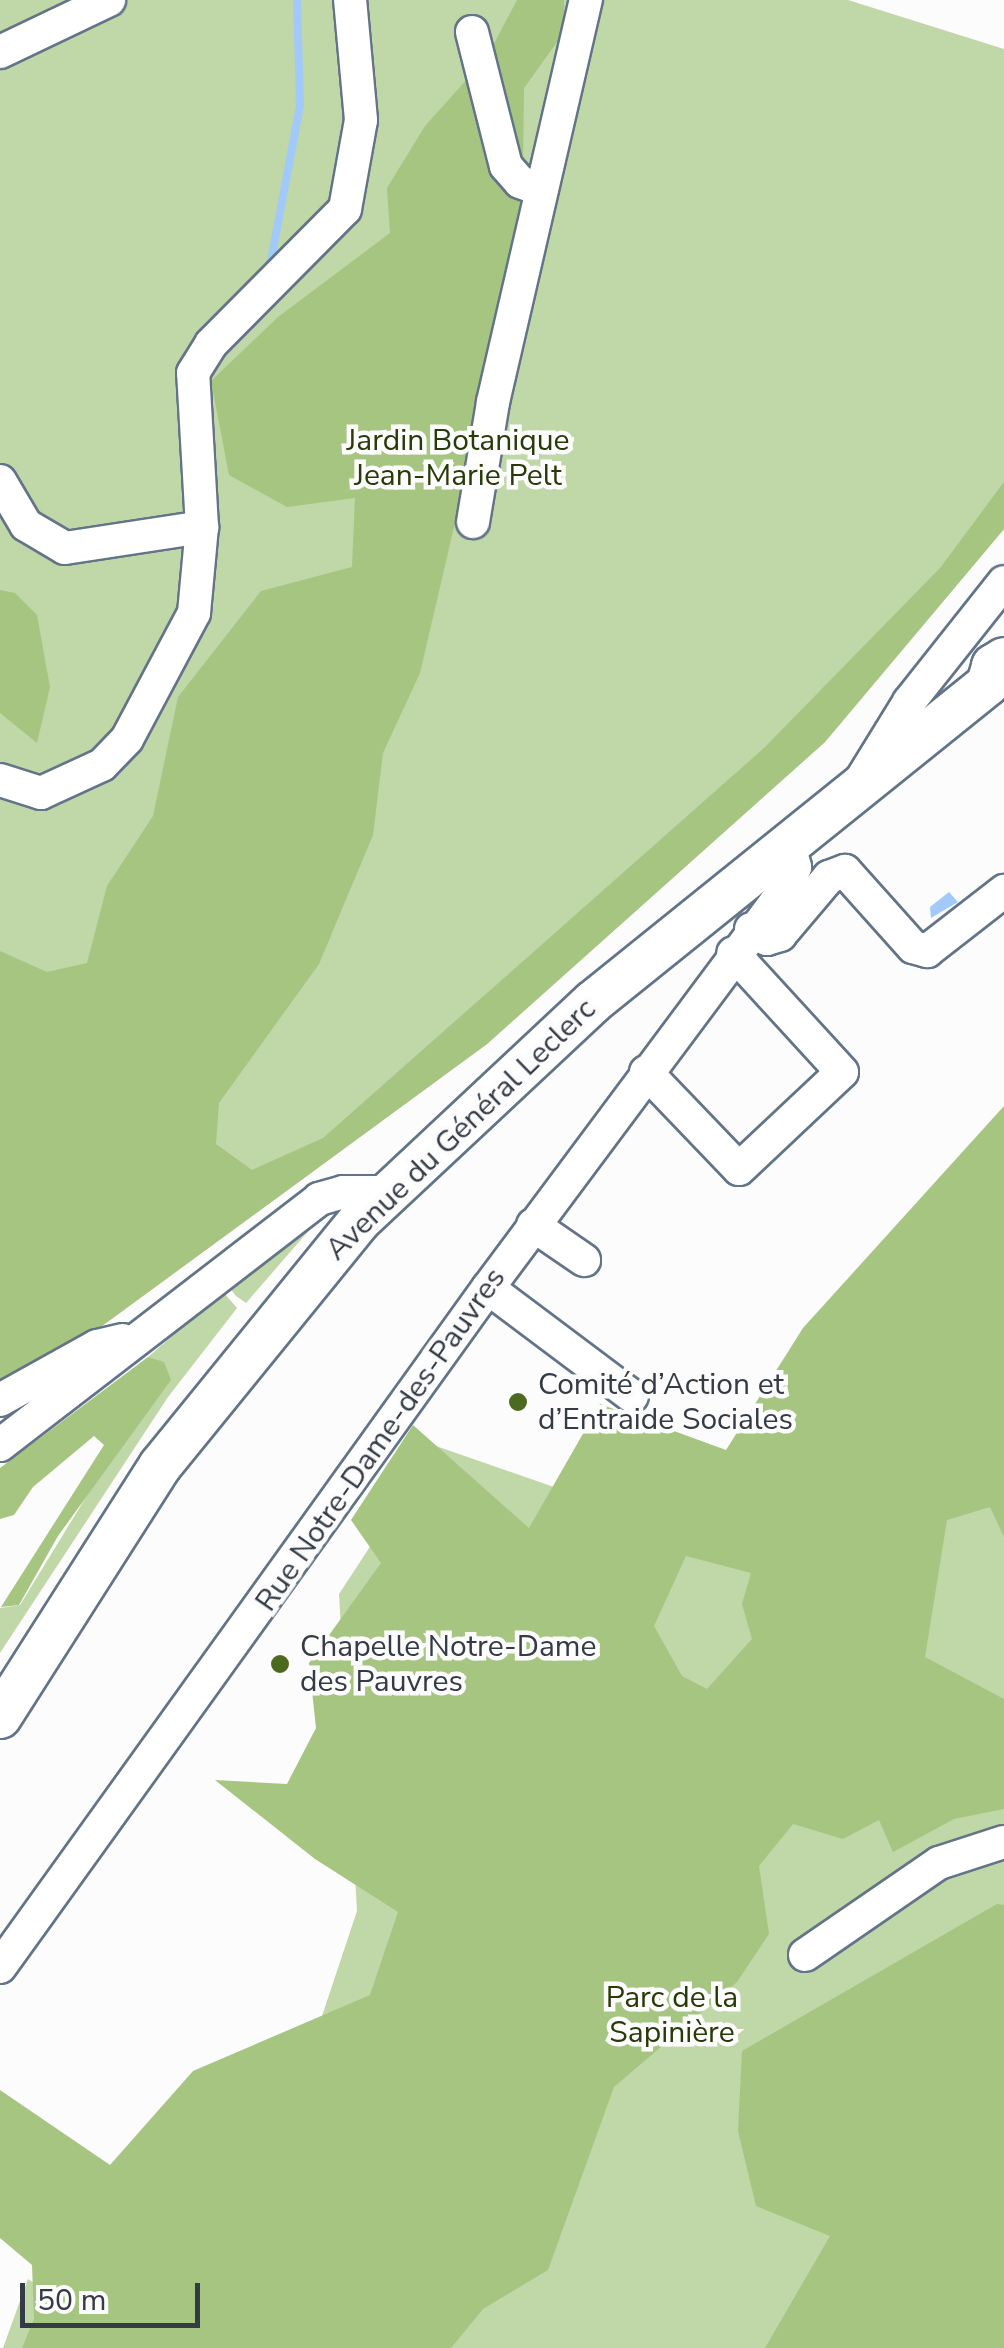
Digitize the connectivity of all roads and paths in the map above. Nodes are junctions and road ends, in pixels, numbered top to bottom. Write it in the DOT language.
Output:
graph roads {
  1 [pos="109,0"];
  2 [pos="350,0"];
  3 [pos="586,0"];
  4 [pos="472,32"];
  5 [pos="0,52"];
  6 [pos="542,190"];
  7 [pos="0,481"];
  8 [pos="473,522"];
  9 [pos="202,528"];
  10 [pos="1004,582"];
  11 [pos="999,676"];
  12 [pos="0,780"];
  13 [pos="852,795"];
  14 [pos="777,854"];
  15 [pos="1004,892"];
  16 [pos="749,932"];
  17 [pos="646,1072"];
  18 [pos="391,1192"];
  19 [pos="534,1226"];
  20 [pos="584,1260"];
  21 [pos="488,1288"];
  22 [pos="146,1334"];
  23 [pos="632,1396"];
  24 [pos="0,1400"];
  25 [pos="0,1445"];
  26 [pos="0,1717"];
  27 [pos="1004,1842"];
  28 [pos="805,1955"];
  29 [pos="0,1967"];
  1 -- 5 [label="street"];
  2 -- 9 [label="street"];
  3 -- 6 [label="street"];
  4 -- 6 [label="street"];
  6 -- 8 [label="street"];
  7 -- 9 [label="street"];
  9 -- 12 [label="street"];
  10 -- 13 [label="street"];
  11 -- 13 [label="main road, Avenue du Général Leclerc"];
  13 -- 14 [label="main road, Avenue du Général Leclerc"];
  14 -- 16 [label="street, Rue Notre-Dame-des-Pauvres"];
  14 -- 18 [label="main road, Avenue du Général Leclerc"];
  15 -- 16 [label="street"];
  16 -- 17 [label="street, Rue Notre-Dame-des-Pauvres"];
  16 -- 17 [label="street"];
  17 -- 19 [label="street, Rue Notre-Dame-des-Pauvres"];
  18 -- 22 [label="street"];
  18 -- 26 [label="main road, Avenue du Général Leclerc"];
  19 -- 20 [label="street"];
  19 -- 21 [label="street, Rue Notre-Dame-des-Pauvres"];
  21 -- 23 [label="street"];
  21 -- 29 [label="street, Rue Notre-Dame-des-Pauvres"];
  22 -- 24 [label="street"];
  22 -- 25 [label="street"];
  27 -- 28 [label="street"];
}
